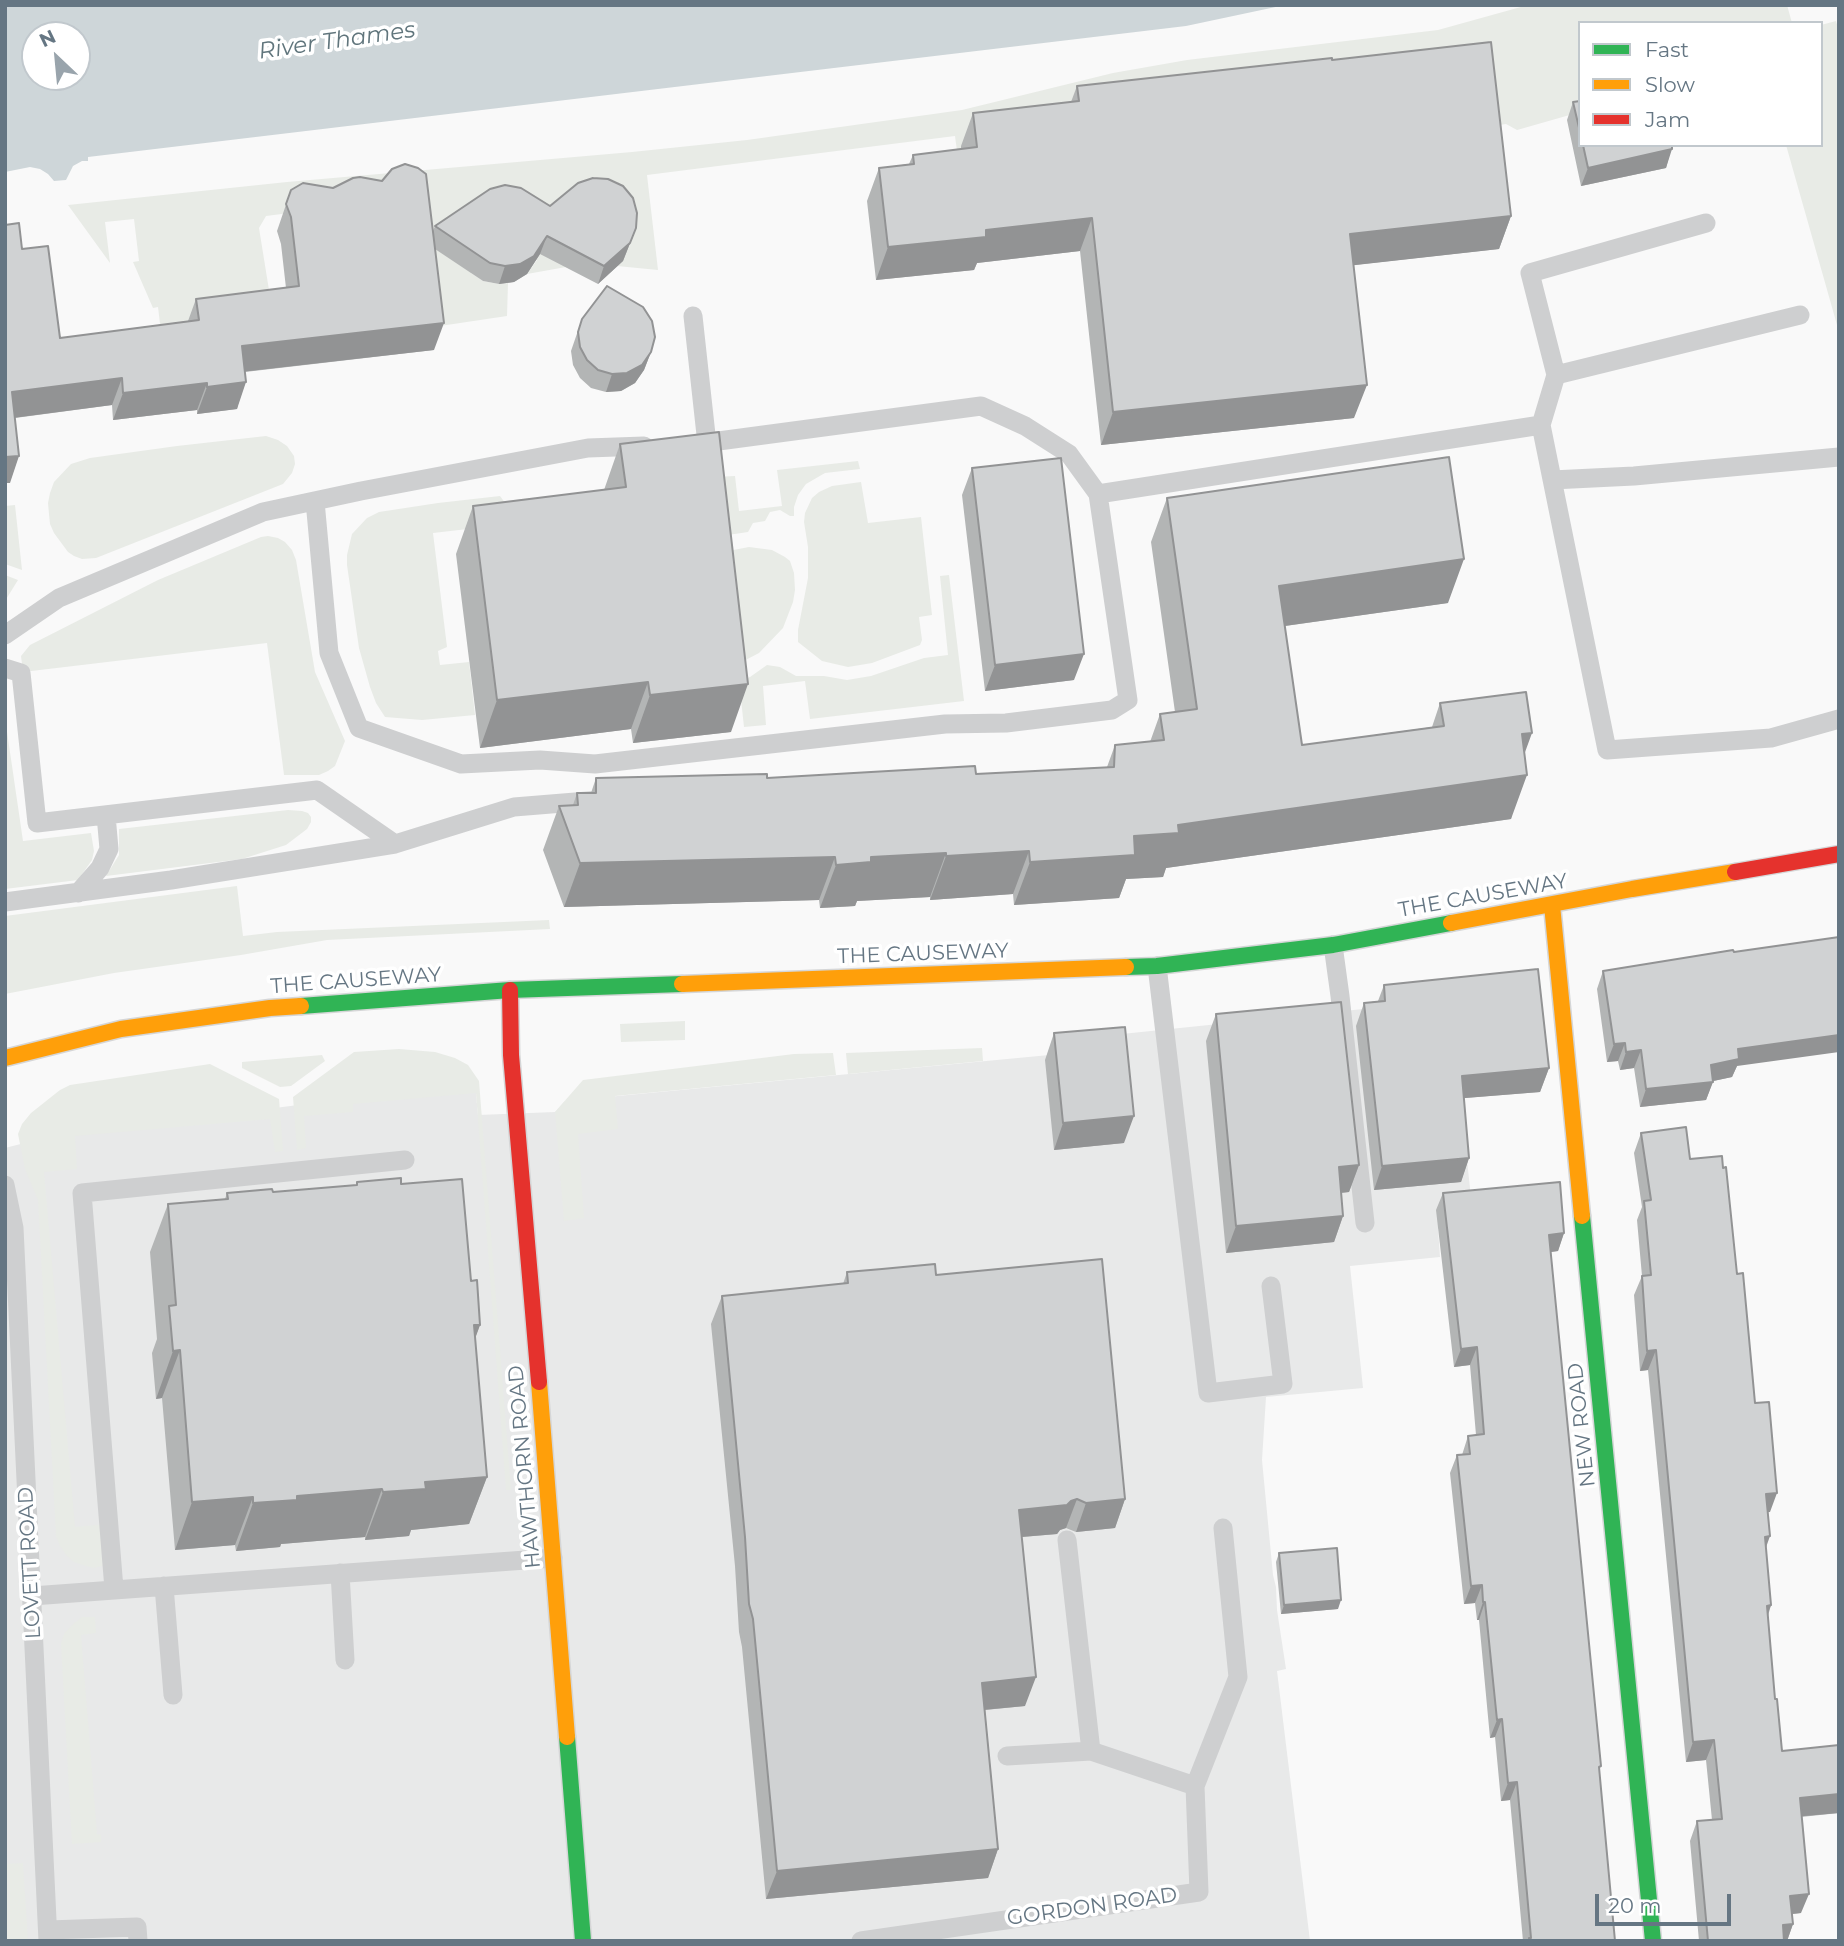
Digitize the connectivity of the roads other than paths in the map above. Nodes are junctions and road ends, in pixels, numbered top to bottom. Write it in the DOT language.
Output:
graph roads {
  1 [pos="1706,223"];
  2 [pos="693,316"];
  3 [pos="1800,316"];
  4 [pos="1556,375"];
  5 [pos="1541,425"];
  6 [pos="707,444"];
  7 [pos="1839,457"];
  8 [pos="1552,480"];
  9 [pos="1098,494"];
  10 [pos="314,501"];
  11 [pos="5,635"];
  12 [pos="5,668"];
  13 [pos="1839,719"];
  14 [pos="623,798"];
  15 [pos="106,815"];
  16 [pos="395,844"];
  17 [pos="1839,854"];
  18 [pos="78,893"];
  19 [pos="5,902"];
  20 [pos="1552,905"];
  21 [pos="1333,945"];
  22 [pos="1157,967"];
  23 [pos="510,990"];
  24 [pos="5,1058"];
  25 [pos="405,1160"];
  26 [pos="5,1185"];
  27 [pos="1365,1223"];
  28 [pos="1271,1286"];
  29 [pos="1223,1528"];
  30 [pos="1068,1540"];
  31 [pos="553,1558"];
  32 [pos="340,1573"];
  33 [pos="164,1586"];
  34 [pos="114,1590"];
  35 [pos="32,1596"];
  36 [pos="345,1660"];
  37 [pos="173,1695"];
  38 [pos="1091,1751"];
  39 [pos="1007,1756"];
  40 [pos="1195,1786"];
  41 [pos="48,1935"];
  42 [pos="138,1941"];
  43 [pos="583,1941"];
  44 [pos="861,1941"];
  45 [pos="1653,1941"];
  1 -- 4 [label="lane"];
  2 -- 6 [label="lane"];
  3 -- 4 [label="lane"];
  4 -- 5 [label="lane"];
  5 -- 8 [label="lane"];
  5 -- 9 [label="lane"];
  6 -- 9 [label="lane"];
  6 -- 10 [label="lane"];
  7 -- 8 [label="lane"];
  8 -- 13 [label="lane"];
  9 -- 10 [label="lane"];
  10 -- 11 [label="lane"];
  12 -- 15 [label="lane"];
  14 -- 16 [label="lane"];
  15 -- 16 [label="lane"];
  15 -- 18 [label="lane"];
  16 -- 18 [label="lane"];
  17 -- 20 [label="street, THE CAUSEWAY"];
  18 -- 19 [label="lane"];
  20 -- 21 [label="street, THE CAUSEWAY"];
  20 -- 45 [label="street, NEW ROAD"];
  21 -- 22 [label="street, THE CAUSEWAY"];
  21 -- 27 [label="lane"];
  22 -- 23 [label="street, THE CAUSEWAY"];
  22 -- 28 [label="lane"];
  23 -- 24 [label="street, THE CAUSEWAY"];
  23 -- 31 [label="street, HAWTHORN ROAD"];
  25 -- 34 [label="lane"];
  26 -- 35 [label="lane, LOVETT ROAD"];
  29 -- 40 [label="lane"];
  30 -- 38 [label="lane"];
  31 -- 32 [label="lane"];
  31 -- 43 [label="street, HAWTHORN ROAD"];
  32 -- 33 [label="lane"];
  32 -- 36 [label="lane"];
  33 -- 34 [label="lane"];
  33 -- 37 [label="lane"];
  34 -- 35 [label="lane"];
  35 -- 41 [label="lane, LOVETT ROAD"];
  38 -- 39 [label="lane"];
  38 -- 40 [label="lane"];
  40 -- 44 [label="lane, GORDON ROAD"];
  41 -- 42 [label="lane"];
}
